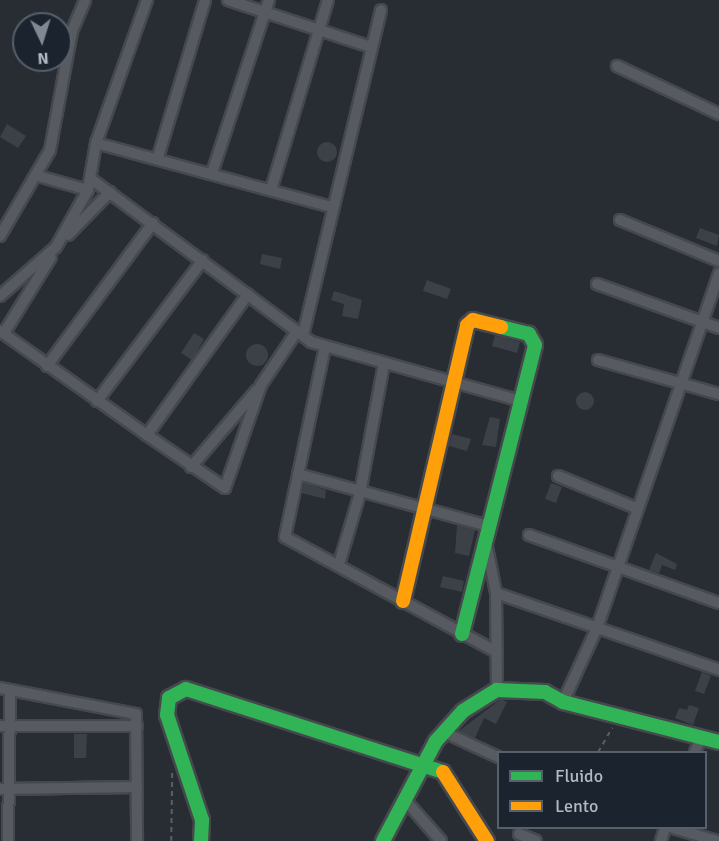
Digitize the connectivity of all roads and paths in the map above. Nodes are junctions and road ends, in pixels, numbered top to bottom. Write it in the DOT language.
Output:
graph roads {
  1 [pos="85,0"];
  2 [pos="205,0"];
  3 [pos="228,0"];
  4 [pos="328,0"];
  5 [pos="145,2"];
  6 [pos="267,5"];
  7 [pos="381,10"];
  8 [pos="319,28"];
  9 [pos="371,47"];
  10 [pos="617,66"];
  11 [pos="719,114"];
  12 [pos="96,142"];
  13 [pos="158,157"];
  14 [pos="213,172"];
  15 [pos="38,176"];
  16 [pos="90,185"];
  17 [pos="271,190"];
  18 [pos="110,192"];
  19 [pos="332,207"];
  20 [pos="620,220"];
  21 [pos="4,223"];
  22 [pos="153,223"];
  23 [pos="0,236"];
  24 [pos="56,247"];
  25 [pos="202,260"];
  26 [pos="719,261"];
  27 [pos="719,273"];
  28 [pos="597,284"];
  29 [pos="248,294"];
  30 [pos="0,296"];
  31 [pos="702,322"];
  32 [pos="719,328"];
  33 [pos="2,332"];
  34 [pos="300,333"];
  35 [pos="325,347"];
  36 [pos="598,360"];
  37 [pos="384,364"];
  38 [pos="47,366"];
  39 [pos="450,380"];
  40 [pos="680,381"];
  41 [pos="261,385"];
  42 [pos="719,394"];
  43 [pos="517,400"];
  44 [pos="97,401"];
  45 [pos="147,435"];
  46 [pos="191,467"];
  47 [pos="298,474"];
  48 [pos="558,476"];
  49 [pos="360,493"];
  50 [pos="636,508"];
  51 [pos="422,509"];
  52 [pos="485,525"];
  53 [pos="530,536"];
  54 [pos="486,542"];
  55 [pos="339,564"];
  56 [pos="616,566"];
  57 [pos="496,593"];
  58 [pos="403,601"];
  59 [pos="719,603"];
  60 [pos="597,628"];
  61 [pos="462,634"];
  62 [pos="497,652"];
  63 [pos="719,670"];
  64 [pos="5,689"];
  65 [pos="497,690"];
  66 [pos="563,702"];
  67 [pos="619,717"];
  68 [pos="5,726"];
  69 [pos="137,726"];
  70 [pos="444,732"];
  71 [pos="719,742"];
  72 [pos="697,746"];
  73 [pos="599,751"];
  74 [pos="497,757"];
  75 [pos="173,762"];
  76 [pos="423,763"];
  77 [pos="137,787"];
  78 [pos="4,789"];
  79 [pos="406,801"];
  80 [pos="676,829"];
  81 [pos="519,834"];
  82 [pos="8,841"];
  83 [pos="137,841"];
  84 [pos="171,841"];
  85 [pos="201,841"];
  86 [pos="383,841"];
  87 [pos="441,841"];
  88 [pos="487,841"];
  89 [pos="536,841"];
  90 [pos="717,841"];
  1 -- 15 [label="street"];
  2 -- 13 [label="street"];
  3 -- 6 [label="street"];
  4 -- 8 [label="street"];
  5 -- 12 [label="street"];
  6 -- 8 [label="street"];
  6 -- 14 [label="street"];
  7 -- 9 [label="street"];
  8 -- 9 [label="street"];
  8 -- 17 [label="street"];
  9 -- 19 [label="street"];
  10 -- 11 [label="street"];
  12 -- 13 [label="street"];
  12 -- 16 [label="street"];
  13 -- 14 [label="street"];
  14 -- 17 [label="street"];
  15 -- 16 [label="street"];
  15 -- 21 [label="street"];
  16 -- 18 [label="street"];
  16 -- 24 [label="street"];
  17 -- 19 [label="street"];
  18 -- 22 [label="street"];
  18 -- 24 [label="street"];
  19 -- 34 [label="street"];
  20 -- 26 [label="street"];
  21 -- 23 [label="street"];
  22 -- 25 [label="street"];
  22 -- 38 [label="street"];
  24 -- 30 [label="street"];
  24 -- 33 [label="street"];
  25 -- 29 [label="street"];
  25 -- 44 [label="street"];
  27 -- 31 [label="street"];
  28 -- 31 [label="street"];
  29 -- 34 [label="street"];
  29 -- 45 [label="street"];
  31 -- 32 [label="street"];
  31 -- 40 [label="street"];
  33 -- 38 [label="street"];
  34 -- 35 [label="street"];
  34 -- 41 [label="street"];
  35 -- 37 [label="street"];
  35 -- 47 [label="street"];
  36 -- 40 [label="street"];
  37 -- 39 [label="street"];
  37 -- 49 [label="street"];
  38 -- 44 [label="street"];
  39 -- 43 [label="street"];
  39 -- 43 [label="street"];
  39 -- 51 [label="street"];
  40 -- 42 [label="street"];
  40 -- 50 [label="street"];
  41 -- 46 [label="street"];
  41 -- 46 [label="street"];
  43 -- 52 [label="street"];
  44 -- 45 [label="street"];
  45 -- 46 [label="street"];
  47 -- 49 [label="street"];
  47 -- 55 [label="street"];
  48 -- 50 [label="street"];
  49 -- 51 [label="street"];
  49 -- 55 [label="street"];
  50 -- 56 [label="street"];
  51 -- 52 [label="street"];
  51 -- 58 [label="street"];
  52 -- 54 [label="street"];
  53 -- 56 [label="street"];
  54 -- 57 [label="street"];
  54 -- 61 [label="street"];
  55 -- 58 [label="street"];
  56 -- 59 [label="street"];
  56 -- 60 [label="street"];
  57 -- 60 [label="street"];
  57 -- 62 [label="street"];
  58 -- 61 [label="street"];
  60 -- 63 [label="street"];
  60 -- 66 [label="street"];
  61 -- 62 [label="street"];
  62 -- 65 [label="street"];
  64 -- 68 [label="street"];
  64 -- 69 [label="street"];
  65 -- 66 [label="street"];
  65 -- 70 [label="street"];
  66 -- 67 [label="street"];
  67 -- 72 [label="street"];
  67 -- 73 [label="path"];
  68 -- 69 [label="street"];
  68 -- 78 [label="street"];
  69 -- 77 [label="street"];
  70 -- 74 [label="street"];
  70 -- 76 [label="street"];
  71 -- 72 [label="street"];
  75 -- 84 [label="path"];
  76 -- 79 [label="street"];
  76 -- 85 [label="street"];
  76 -- 88 [label="street"];
  77 -- 78 [label="street"];
  77 -- 83 [label="street"];
  78 -- 82 [label="street"];
  79 -- 86 [label="street"];
  79 -- 87 [label="street"];
  80 -- 90 [label="street"];
  81 -- 89 [label="street"];
}
